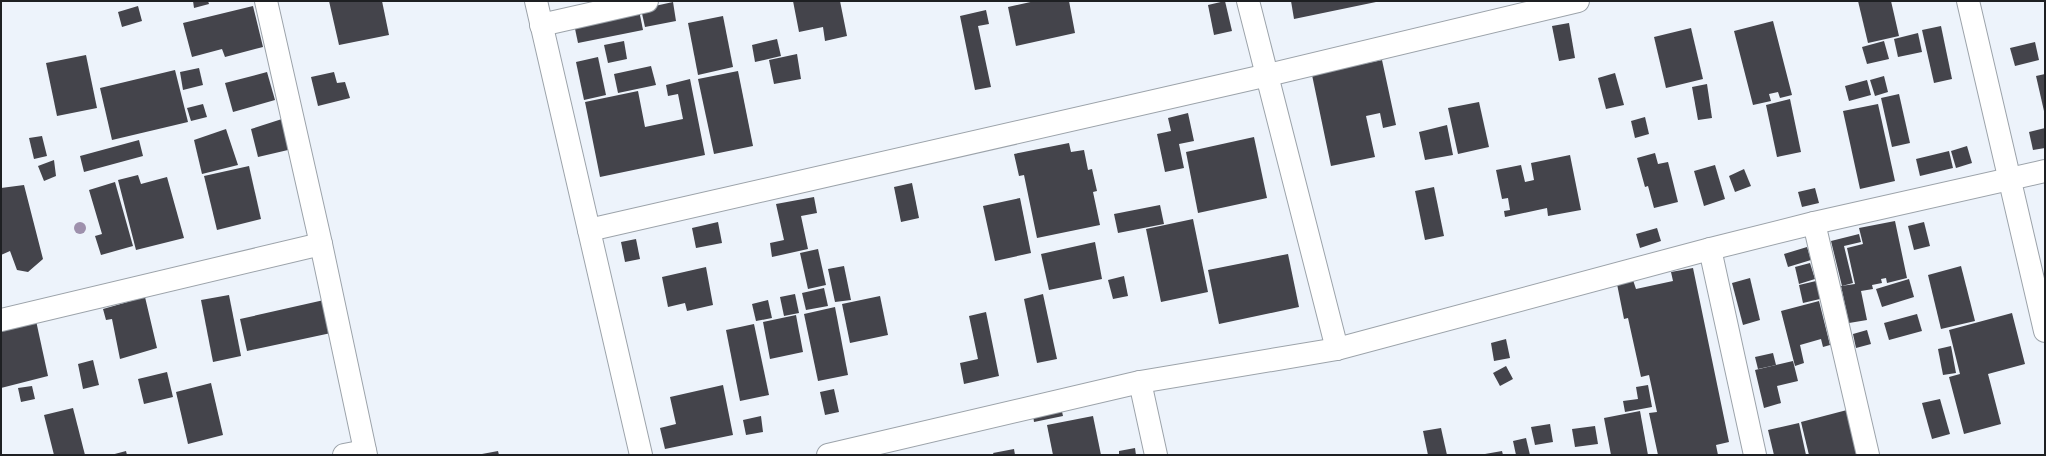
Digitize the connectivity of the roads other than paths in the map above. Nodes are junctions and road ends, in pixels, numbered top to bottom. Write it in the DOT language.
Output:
graph roads {
  1 [pos="266,1"];
  2 [pos="536,1"];
  3 [pos="647,1"];
  4 [pos="1248,1"];
  5 [pos="1578,1"];
  6 [pos="1968,1"];
  7 [pos="542,25"];
  8 [pos="1268,75"];
  9 [pos="2045,171"];
  10 [pos="2009,180"];
  11 [pos="1814,222"];
  12 [pos="589,230"];
  13 [pos="321,244"];
  14 [pos="1710,249"];
  15 [pos="1,320"];
  16 [pos="2045,331"];
  17 [pos="1337,349"];
  18 [pos="1140,382"];
  19 [pos="358,454"];
  20 [pos="641,455"];
  21 [pos="828,455"];
  22 [pos="1156,455"];
  23 [pos="1755,455"];
  24 [pos="1868,455"];
  1 -- 13 [label="street"];
  2 -- 7 [label="street"];
  3 -- 7 [label="street"];
  4 -- 8 [label="street"];
  5 -- 8 [label="street"];
  6 -- 10 [label="street"];
  7 -- 12 [label="street"];
  8 -- 12 [label="street"];
  8 -- 17 [label="street"];
  9 -- 10 [label="street"];
  10 -- 11 [label="street"];
  10 -- 16 [label="street"];
  11 -- 14 [label="street"];
  11 -- 24 [label="street"];
  12 -- 20 [label="street"];
  13 -- 15 [label="street"];
  13 -- 19 [label="street"];
  14 -- 17 [label="street"];
  14 -- 23 [label="street"];
  17 -- 18 [label="street"];
  18 -- 21 [label="street"];
  18 -- 22 [label="street"];
}
